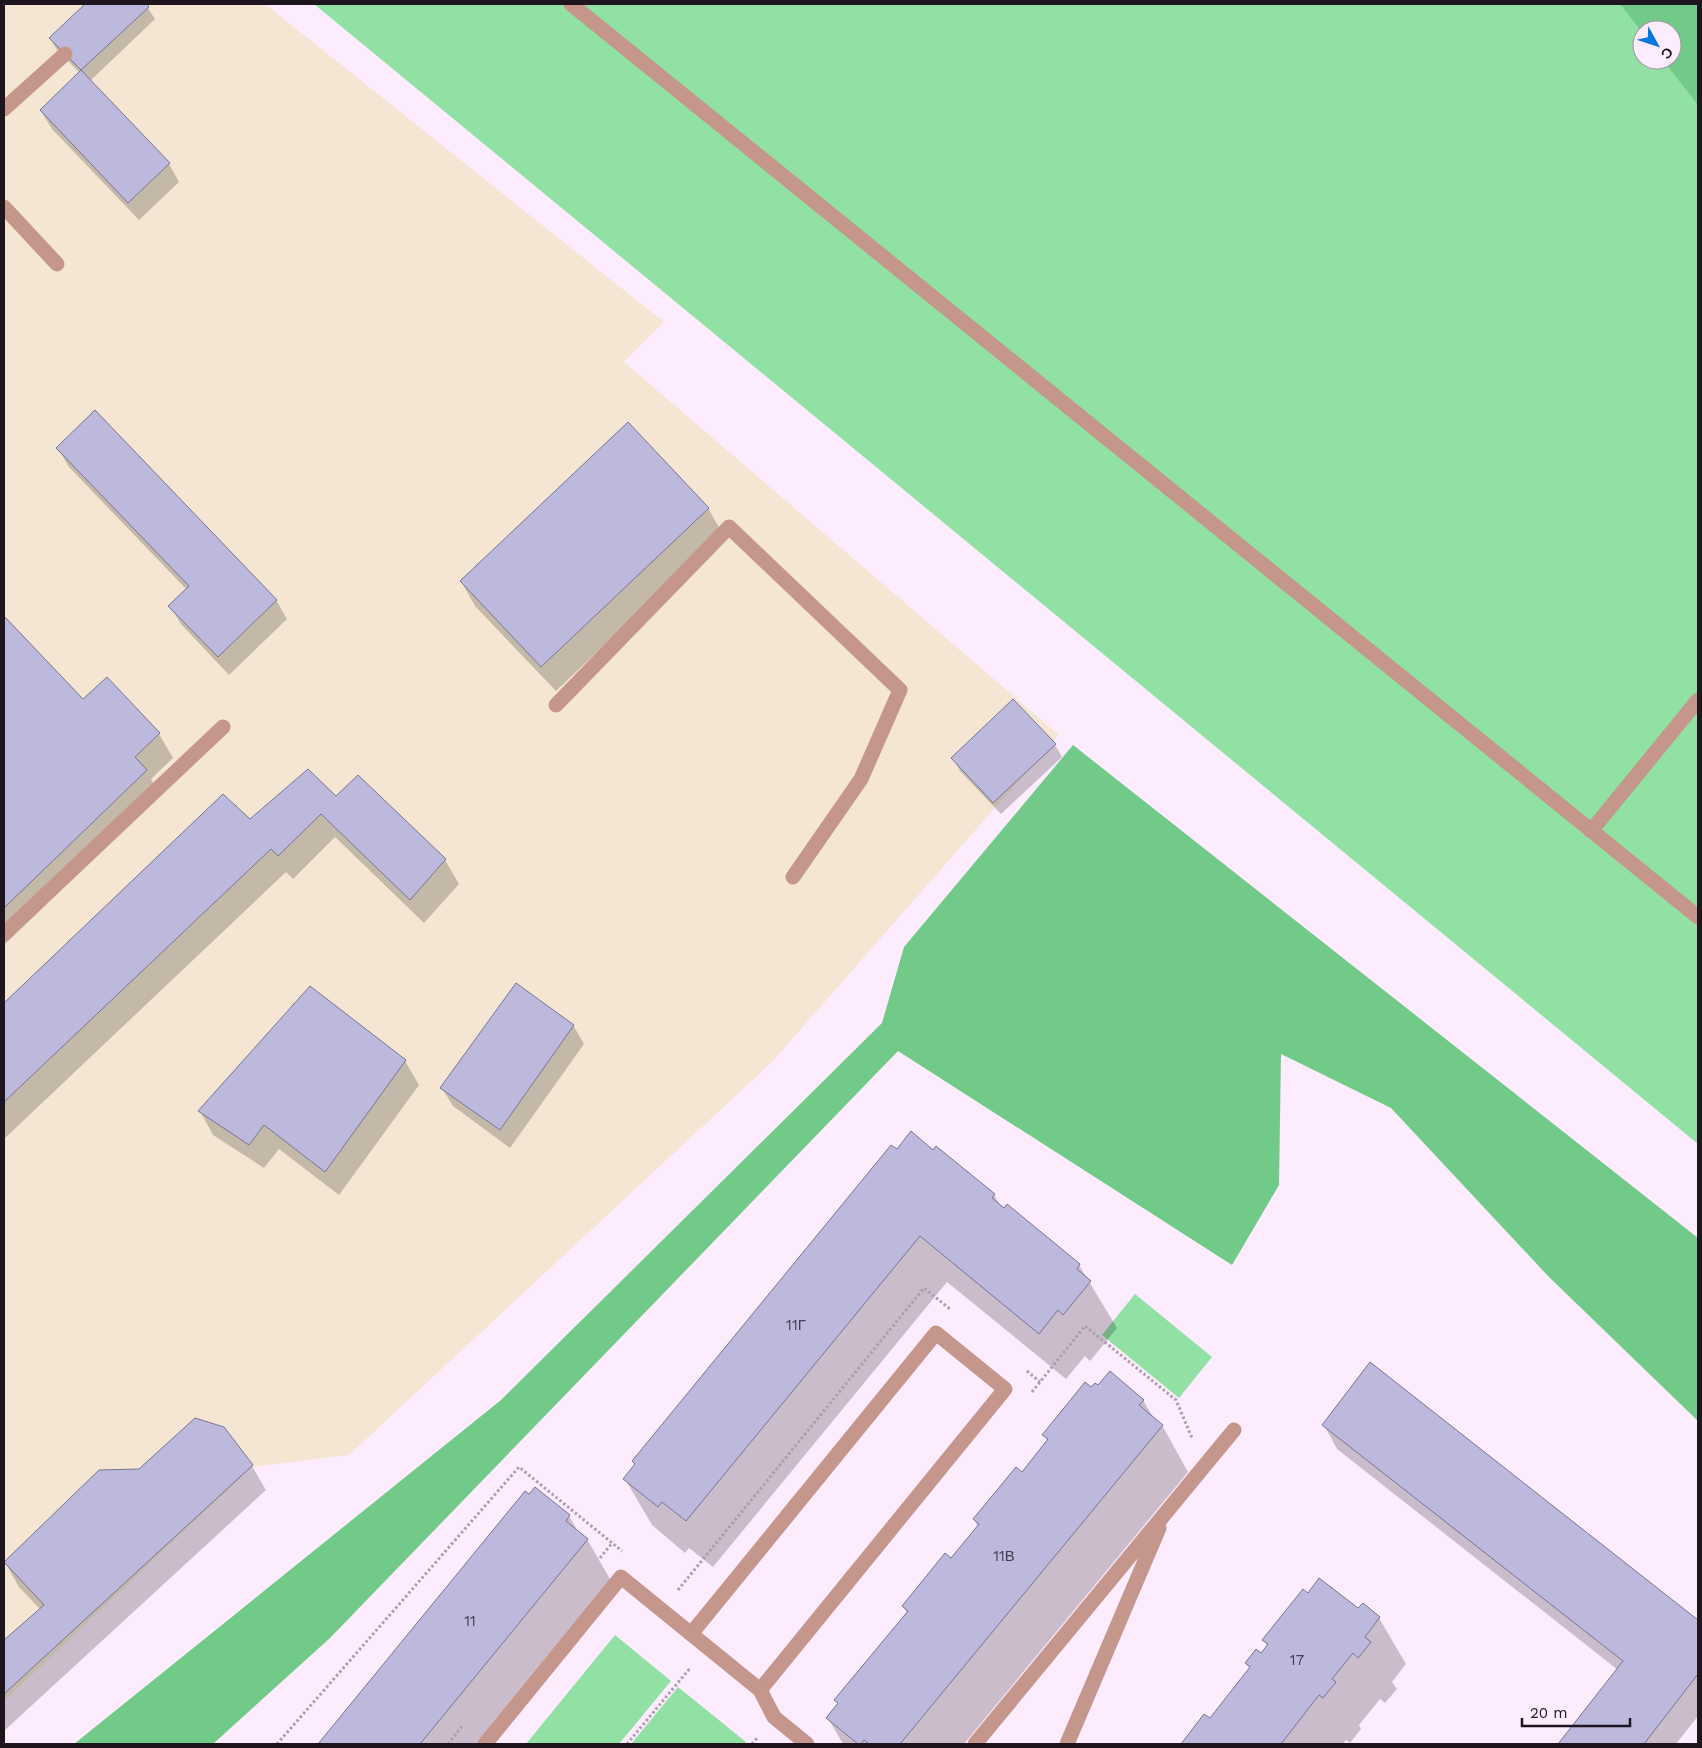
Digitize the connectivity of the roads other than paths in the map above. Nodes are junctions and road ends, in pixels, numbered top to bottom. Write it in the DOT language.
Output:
graph roads {
  1 [pos="571,4"];
  2 [pos="65,54"];
  3 [pos="4,110"];
  4 [pos="4,207"];
  5 [pos="57,264"];
  6 [pos="1698,700"];
  7 [pos="556,705"];
  8 [pos="223,727"];
  9 [pos="1591,830"];
  10 [pos="793,877"];
  11 [pos="1698,917"];
  12 [pos="4,934"];
  13 [pos="1234,1430"];
  14 [pos="1166,1512"];
  15 [pos="691,1634"];
  16 [pos="760,1690"];
  17 [pos="485,1744"];
  18 [pos="807,1744"];
  19 [pos="975,1744"];
  20 [pos="1067,1744"];
  1 -- 9 [label="lane"];
  2 -- 3 [label="lane"];
  4 -- 5 [label="lane"];
  6 -- 9 [label="lane"];
  7 -- 10 [label="lane"];
  8 -- 12 [label="lane"];
  9 -- 11 [label="lane"];
  13 -- 14 [label="lane"];
  14 -- 19 [label="lane"];
  14 -- 20 [label="lane"];
  15 -- 16 [label="lane"];
  15 -- 16 [label="lane"];
  15 -- 17 [label="lane"];
  16 -- 18 [label="lane"];
}
